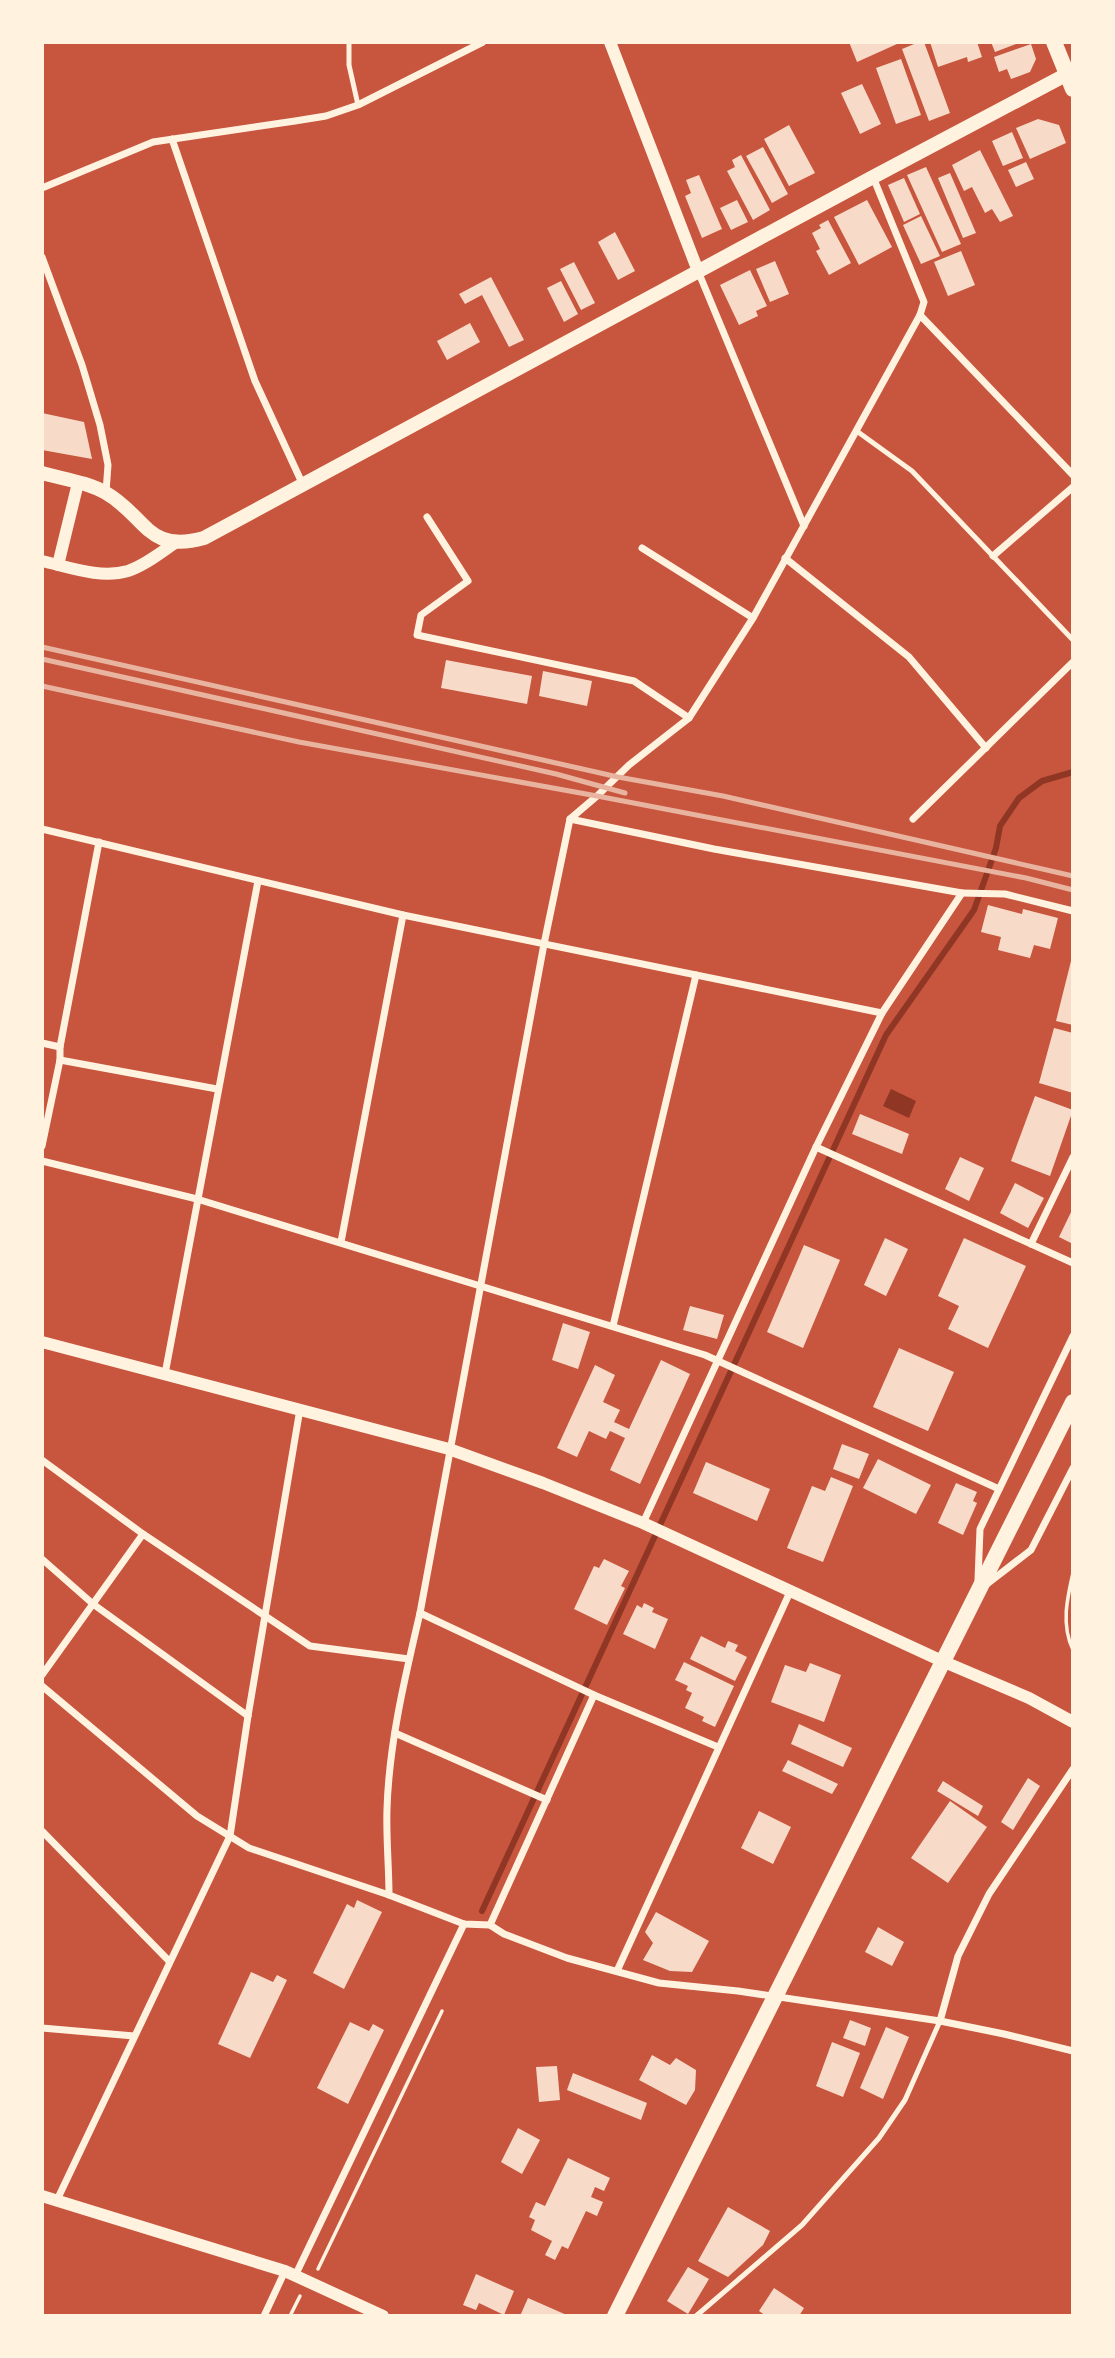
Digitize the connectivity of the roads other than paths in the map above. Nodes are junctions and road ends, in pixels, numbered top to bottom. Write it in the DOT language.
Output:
graph roads {
  1 [pos="349,42"];
  2 [pos="483,42"];
  3 [pos="610,42"];
  4 [pos="1054,42"];
  5 [pos="1071,78"];
  6 [pos="358,105"];
  7 [pos="172,139"];
  8 [pos="873,177"];
  9 [pos="42,188"];
  10 [pos="42,257"];
  11 [pos="698,271"];
  12 [pos="920,315"];
  13 [pos="858,432"];
  14 [pos="42,474"];
  15 [pos="1073,475"];
  16 [pos="78,483"];
  17 [pos="303,485"];
  18 [pos="1073,487"];
  19 [pos="106,493"];
  20 [pos="427,517"];
  21 [pos="804,526"];
  22 [pos="175,544"];
  23 [pos="642,548"];
  24 [pos="993,556"];
  25 [pos="785,558"];
  26 [pos="42,561"];
  27 [pos="58,565"];
  28 [pos="753,618"];
  29 [pos="1073,640"];
  30 [pos="1073,662"];
  31 [pos="689,718"];
  32 [pos="986,748"];
  33 [pos="569,819"];
  34 [pos="913,819"];
  35 [pos="42,829"];
  36 [pos="99,842"];
  37 [pos="258,881"];
  38 [pos="962,893"];
  39 [pos="1073,911"];
  40 [pos="403,915"];
  41 [pos="544,944"];
  42 [pos="696,975"];
  43 [pos="882,1013"];
  44 [pos="42,1043"];
  45 [pos="60,1047"];
  46 [pos="60,1060"];
  47 [pos="218,1089"];
  48 [pos="42,1146"];
  49 [pos="816,1147"];
  50 [pos="1073,1157"];
  51 [pos="42,1161"];
  52 [pos="197,1199"];
  53 [pos="341,1242"];
  54 [pos="1031,1244"];
  55 [pos="1073,1263"];
  56 [pos="481,1286"];
  57 [pos="613,1326"];
  58 [pos="1073,1336"];
  59 [pos="42,1342"];
  60 [pos="718,1361"];
  61 [pos="165,1374"];
  62 [pos="1073,1402"];
  63 [pos="300,1409"];
  64 [pos="449,1449"];
  65 [pos="42,1460"];
  66 [pos="1073,1468"];
  67 [pos="999,1489"];
  68 [pos="643,1523"];
  69 [pos="143,1534"];
  70 [pos="42,1559"];
  71 [pos="978,1591"];
  72 [pos="790,1592"];
  73 [pos="93,1604"];
  74 [pos="420,1613"];
  75 [pos="265,1616"];
  76 [pos="409,1659"];
  77 [pos="943,1661"];
  78 [pos="42,1675"];
  79 [pos="42,1686"];
  80 [pos="594,1695"];
  81 [pos="248,1716"];
  82 [pos="1073,1722"];
  83 [pos="396,1732"];
  84 [pos="718,1747"];
  85 [pos="1073,1769"];
  86 [pos="547,1800"];
  87 [pos="42,1831"];
  88 [pos="230,1836"];
  89 [pos="389,1895"];
  90 [pos="464,1924"];
  91 [pos="490,1925"];
  92 [pos="169,1961"];
  93 [pos="617,1971"];
  94 [pos="774,1996"];
  95 [pos="940,2021"];
  96 [pos="42,2028"];
  97 [pos="134,2036"];
  98 [pos="1073,2051"];
  99 [pos="42,2196"];
  100 [pos="57,2200"];
  101 [pos="290,2273"];
  102 [pos="264,2316"];
  103 [pos="383,2316"];
  104 [pos="615,2316"];
  105 [pos="696,2316"];
  1 -- 6 [label="lane"];
  2 -- 6 [label="street"];
  3 -- 11 [label="street"];
  4 -- 5 [label="highway"];
  5 -- 8 [label="main road"];
  6 -- 7 [label="street"];
  7 -- 9 [label="street"];
  7 -- 17 [label="street"];
  8 -- 11 [label="main road"];
  8 -- 12 [label="street"];
  10 -- 19 [label="street"];
  11 -- 17 [label="main road"];
  11 -- 21 [label="street"];
  12 -- 13 [label="street"];
  12 -- 15 [label="street"];
  13 -- 21 [label="street"];
  13 -- 24 [label="lane"];
  14 -- 16 [label="main road"];
  16 -- 19 [label="main road"];
  16 -- 27 [label="street"];
  17 -- 22 [label="main road"];
  18 -- 24 [label="street"];
  19 -- 22 [label="main road"];
  20 -- 31 [label="street"];
  21 -- 25 [label="street"];
  22 -- 27 [label="street"];
  23 -- 28 [label="street"];
  24 -- 29 [label="lane"];
  25 -- 28 [label="street"];
  25 -- 32 [label="street"];
  26 -- 27 [label="street"];
  28 -- 31 [label="street"];
  30 -- 32 [label="street"];
  31 -- 33 [label="street"];
  32 -- 34 [label="street"];
  33 -- 38 [label="street"];
  33 -- 41 [label="street"];
  35 -- 36 [label="street"];
  36 -- 37 [label="street"];
  36 -- 45 [label="street"];
  37 -- 40 [label="street"];
  37 -- 47 [label="street"];
  38 -- 39 [label="street"];
  38 -- 43 [label="street"];
  40 -- 41 [label="street"];
  40 -- 53 [label="street"];
  41 -- 42 [label="street"];
  41 -- 56 [label="street"];
  42 -- 43 [label="street"];
  42 -- 57 [label="street"];
  43 -- 49 [label="street"];
  44 -- 45 [label="street"];
  45 -- 46 [label="street"];
  46 -- 47 [label="street"];
  46 -- 48 [label="street"];
  47 -- 52 [label="street"];
  49 -- 54 [label="street"];
  49 -- 60 [label="street"];
  50 -- 54 [label="street"];
  51 -- 52 [label="street"];
  52 -- 53 [label="street"];
  52 -- 61 [label="street"];
  53 -- 56 [label="street"];
  54 -- 55 [label="street"];
  56 -- 57 [label="street"];
  56 -- 64 [label="street"];
  57 -- 60 [label="street"];
  58 -- 67 [label="street"];
  59 -- 61 [label="street"];
  60 -- 67 [label="street"];
  60 -- 68 [label="street"];
  61 -- 63 [label="street"];
  62 -- 71 [label="highway"];
  63 -- 64 [label="street"];
  63 -- 75 [label="street"];
  64 -- 68 [label="street"];
  64 -- 74 [label="street"];
  65 -- 69 [label="street"];
  66 -- 71 [label="street"];
  67 -- 71 [label="street"];
  68 -- 72 [label="street"];
  69 -- 73 [label="street"];
  69 -- 75 [label="street"];
  70 -- 73 [label="street"];
  71 -- 77 [label="highway"];
  72 -- 77 [label="street"];
  72 -- 84 [label="street"];
  73 -- 78 [label="street"];
  73 -- 81 [label="street"];
  74 -- 76 [label="street"];
  74 -- 80 [label="street"];
  75 -- 76 [label="street"];
  75 -- 81 [label="street"];
  76 -- 83 [label="street"];
  77 -- 82 [label="street"];
  77 -- 94 [label="highway"];
  79 -- 88 [label="street"];
  80 -- 84 [label="street"];
  80 -- 86 [label="street"];
  81 -- 88 [label="street"];
  83 -- 86 [label="street"];
  83 -- 89 [label="street"];
  84 -- 93 [label="street"];
  85 -- 95 [label="street"];
  86 -- 91 [label="street"];
  87 -- 92 [label="street"];
  88 -- 89 [label="street"];
  88 -- 92 [label="street"];
  89 -- 90 [label="street"];
  90 -- 91 [label="street"];
  90 -- 101 [label="street"];
  91 -- 93 [label="street"];
  92 -- 97 [label="street"];
  93 -- 94 [label="street"];
  94 -- 95 [label="street"];
  94 -- 104 [label="highway"];
  95 -- 98 [label="street"];
  95 -- 105 [label="lane"];
  96 -- 97 [label="street"];
  97 -- 100 [label="street"];
  99 -- 100 [label="street"];
  100 -- 101 [label="street"];
  101 -- 102 [label="street"];
  101 -- 103 [label="street"];
}
